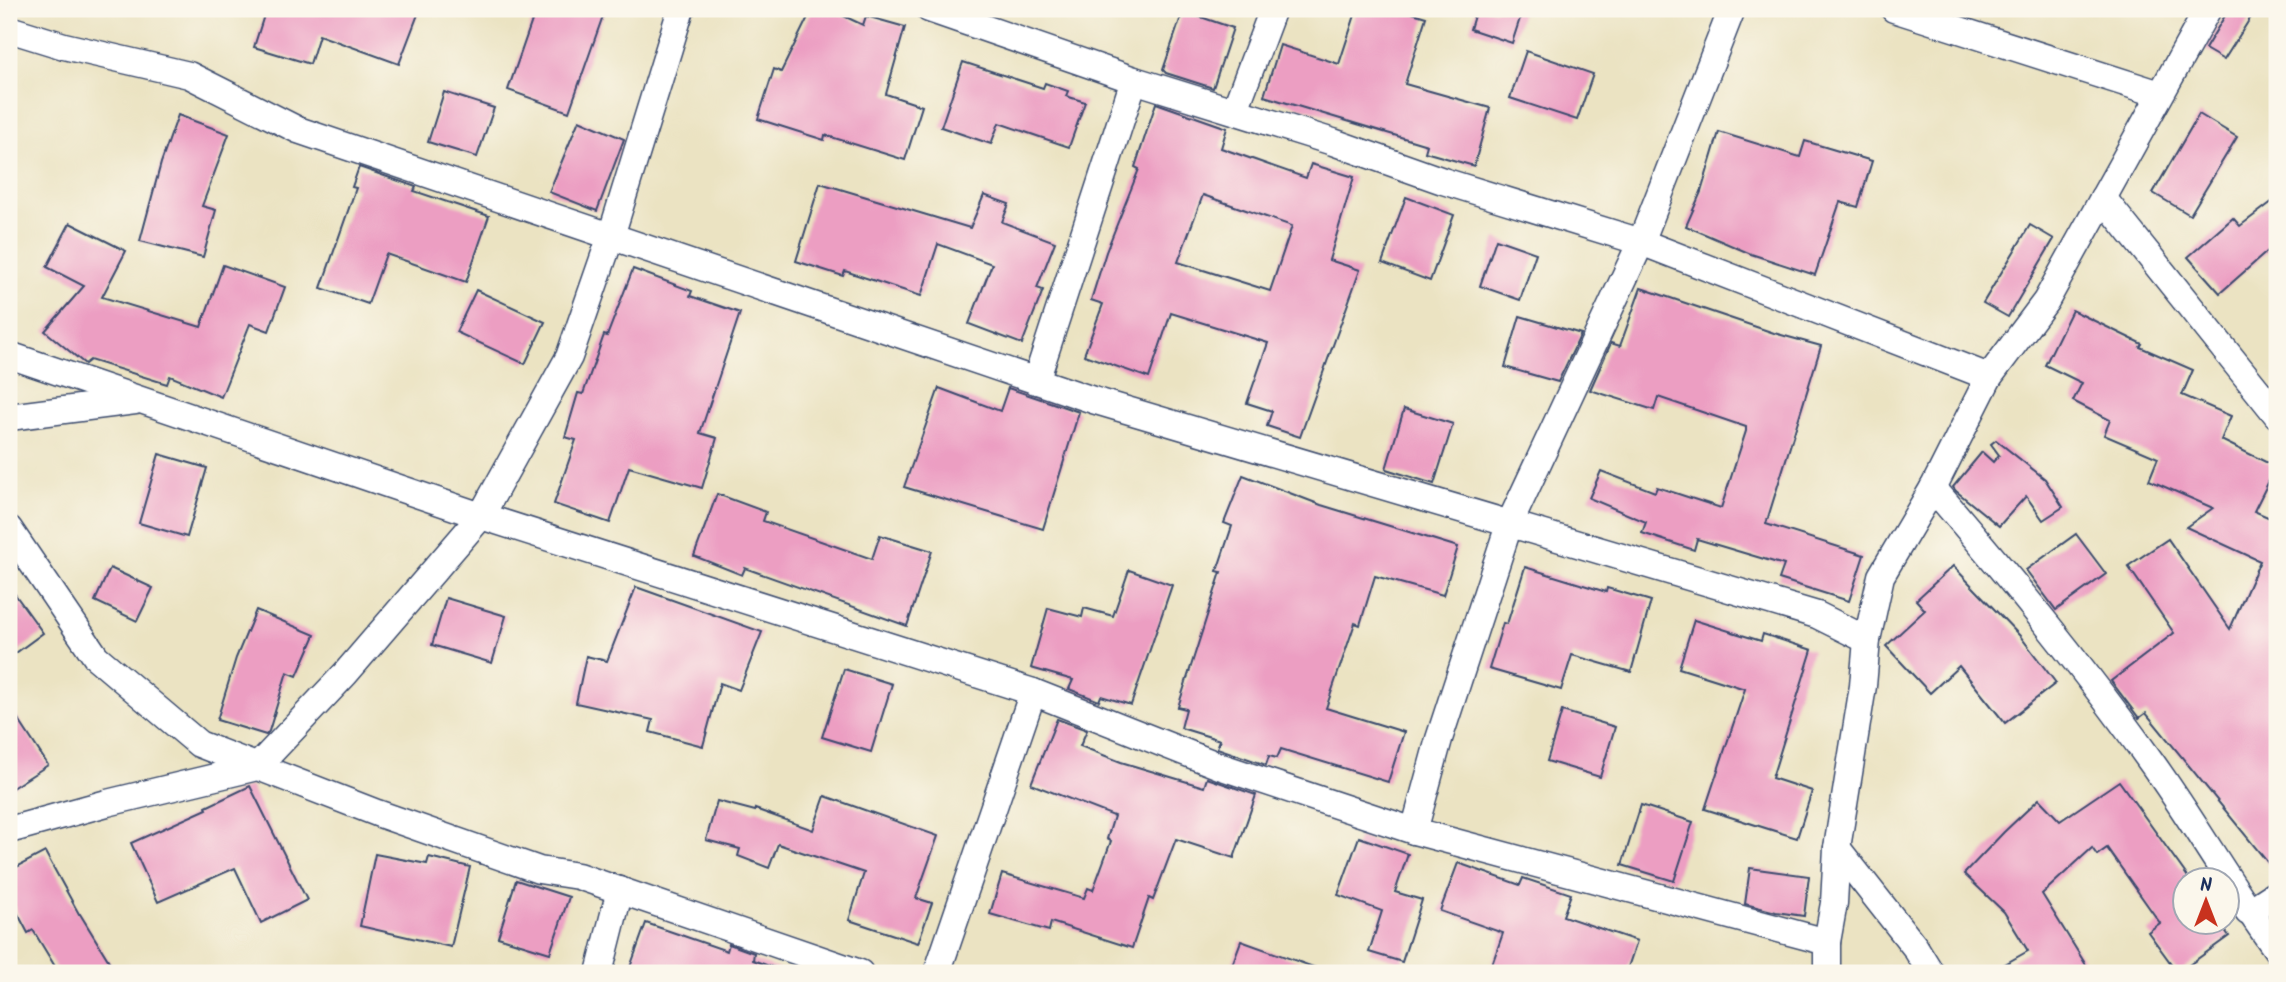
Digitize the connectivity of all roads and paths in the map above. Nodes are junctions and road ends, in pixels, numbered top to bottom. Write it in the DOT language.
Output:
graph roads {
  1 [pos="681,9"];
  2 [pos="929,9"];
  3 [pos="1273,9"];
  4 [pos="1732,9"];
  5 [pos="1894,9"];
  6 [pos="2208,9"];
  7 [pos="9,29"];
  8 [pos="1134,80"];
  9 [pos="2160,94"];
  10 [pos="1236,110"];
  11 [pos="2103,198"];
  12 [pos="611,236"];
  13 [pos="1641,242"];
  14 [pos="9,355"];
  15 [pos="1989,377"];
  16 [pos="1035,381"];
  17 [pos="142,400"];
  18 [pos="2277,415"];
  19 [pos="9,417"];
  20 [pos="1933,488"];
  21 [pos="481,516"];
  22 [pos="1509,525"];
  23 [pos="9,529"];
  24 [pos="1867,640"];
  25 [pos="1034,692"];
  26 [pos="257,767"];
  27 [pos="9,830"];
  28 [pos="1414,831"];
  29 [pos="1837,848"];
  30 [pos="620,890"];
  31 [pos="2277,893"];
  32 [pos="2248,912"];
  33 [pos="1827,942"];
  34 [pos="2277,950"];
  35 [pos="599,973"];
  36 [pos="860,973"];
  37 [pos="937,973"];
  38 [pos="1827,973"];
  39 [pos="1931,973"];
  1 -- 12 [label="street"];
  2 -- 8 [label="street"];
  3 -- 10 [label="street"];
  4 -- 13 [label="street"];
  5 -- 9 [label="street"];
  6 -- 9 [label="street"];
  7 -- 12 [label="street"];
  8 -- 10 [label="street"];
  8 -- 16 [label="street"];
  9 -- 11 [label="street"];
  10 -- 13 [label="street"];
  11 -- 15 [label="street"];
  11 -- 18 [label="street"];
  12 -- 16 [label="street"];
  12 -- 21 [label="street"];
  13 -- 15 [label="street"];
  13 -- 22 [label="street"];
  14 -- 17 [label="street"];
  15 -- 20 [label="street"];
  16 -- 22 [label="street"];
  17 -- 19 [label="street"];
  17 -- 21 [label="street"];
  20 -- 24 [label="street"];
  20 -- 32 [label="street"];
  21 -- 25 [label="street"];
  21 -- 26 [label="street"];
  22 -- 24 [label="street"];
  22 -- 28 [label="street"];
  23 -- 26 [label="street"];
  24 -- 29 [label="street"];
  25 -- 28 [label="street"];
  25 -- 37 [label="street"];
  26 -- 27 [label="street"];
  26 -- 30 [label="street"];
  28 -- 33 [label="street"];
  29 -- 33 [label="street"];
  29 -- 39 [label="street"];
  30 -- 35 [label="street"];
  30 -- 36 [label="street"];
  31 -- 32 [label="street"];
  32 -- 34 [label="street"];
  33 -- 38 [label="street"];
}
